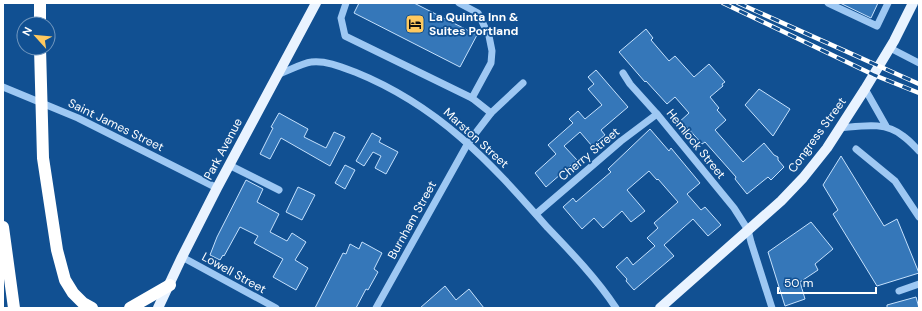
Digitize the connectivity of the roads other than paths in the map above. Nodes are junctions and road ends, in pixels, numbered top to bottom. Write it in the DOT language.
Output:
graph roads {
  1 [pos="40,3"];
  2 [pos="316,3"];
  3 [pos="346,3"];
  4 [pos="459,3"];
  5 [pos="828,3"];
  6 [pos="888,3"];
  7 [pos="913,3"];
  8 [pos="40,16"];
  9 [pos="890,48"];
  10 [pos="40,56"];
  11 [pos="919,62"];
  12 [pos="623,73"];
  13 [pos="277,75"];
  14 [pos="523,83"];
  15 [pos="3,87"];
  16 [pos="865,89"];
  17 [pos="472,98"];
  18 [pos="491,113"];
  19 [pos="657,114"];
  20 [pos="886,126"];
  21 [pos="840,128"];
  22 [pos="468,143"];
  23 [pos="856,150"];
  24 [pos="919,151"];
  25 [pos="229,165"];
  26 [pos="218,188"];
  27 [pos="279,190"];
  28 [pos="536,214"];
  29 [pos="918,214"];
  30 [pos="3,227"];
  31 [pos="748,230"];
  32 [pos="182,257"];
  33 [pos="919,284"];
  34 [pos="170,285"];
  35 [pos="10,287"];
  36 [pos="899,290"];
  37 [pos="273,307"];
  38 [pos="14,308"];
  39 [pos="17,308"];
  40 [pos="92,308"];
  41 [pos="130,308"];
  42 [pos="158,308"];
  43 [pos="376,308"];
  44 [pos="616,308"];
  45 [pos="660,308"];
  46 [pos="772,308"];
  1 -- 8 [label="highway"];
  2 -- 13 [label="main road, Park Avenue"];
  3 -- 17 [label="street"];
  4 -- 17 [label="street"];
  5 -- 6 [label="street"];
  7 -- 9 [label="main road, Congress Street"];
  9 -- 11 [label="street"];
  9 -- 16 [label="main road, Congress Street"];
  10 -- 40 [label="highway"];
  12 -- 19 [label="street, Hemlock Street"];
  13 -- 22 [label="street, Marston Street"];
  13 -- 25 [label="main road, Park Avenue"];
  14 -- 18 [label="street, Burnham Street"];
  15 -- 26 [label="street, Saint James Street"];
  16 -- 20 [label="street"];
  16 -- 21 [label="main road, Congress Street"];
  17 -- 18 [label="street"];
  18 -- 22 [label="street, Burnham Street"];
  19 -- 28 [label="street, Cherry Street"];
  19 -- 31 [label="street, Hemlock Street"];
  20 -- 21 [label="street"];
  20 -- 24 [label="street"];
  21 -- 31 [label="main road, Congress Street"];
  22 -- 28 [label="street, Marston Street"];
  22 -- 43 [label="street, Burnham Street"];
  23 -- 29 [label="street"];
  25 -- 26 [label="main road, Park Avenue"];
  25 -- 27 [label="street"];
  26 -- 32 [label="main road, Park Avenue"];
  28 -- 44 [label="street, Marston Street"];
  30 -- 35 [label="highway"];
  31 -- 45 [label="main road, Congress Street"];
  31 -- 46 [label="street, Hemlock Street"];
  32 -- 34 [label="main road, Park Avenue"];
  32 -- 37 [label="street, Lowell Street"];
  33 -- 36 [label="street"];
  34 -- 41 [label="highway"];
  34 -- 42 [label="main road, Park Avenue"];
  35 -- 38 [label="highway"];
  35 -- 39 [label="highway"];
}
